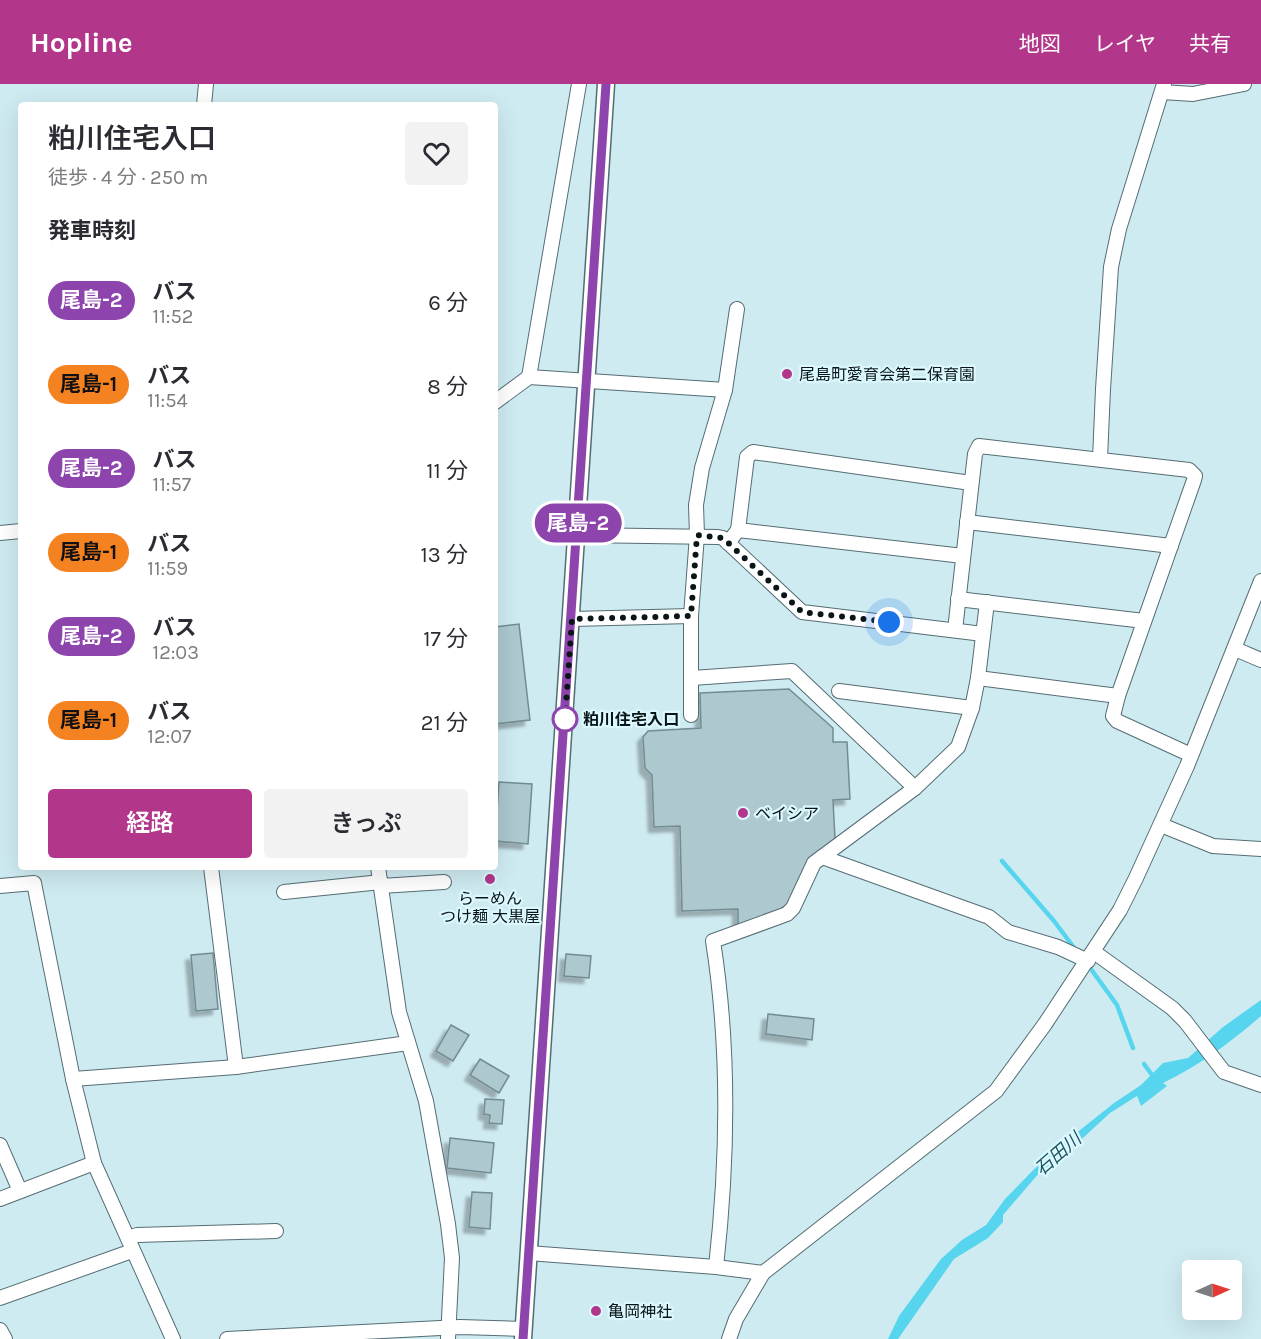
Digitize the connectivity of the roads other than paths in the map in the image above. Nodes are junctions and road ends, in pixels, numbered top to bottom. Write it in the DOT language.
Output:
graph roads {
  1 [pos="206,84"];
  2 [pos="579,84"];
  3 [pos="606,84"];
  4 [pos="1244,84"];
  5 [pos="1163,88"];
  6 [pos="204,102"];
  7 [pos="737,309"];
  8 [pos="529,377"];
  9 [pos="586,381"];
  10 [pos="725,390"];
  11 [pos="498,400"];
  12 [pos="1100,459"];
  13 [pos="971,483"];
  14 [pos="967,522"];
  15 [pos="738,530"];
  16 [pos="18,531"];
  17 [pos="0,533"];
  18 [pos="577,535"];
  19 [pos="697,535"];
  20 [pos="728,543"];
  21 [pos="1171,546"];
  22 [pos="963,556"];
  23 [pos="1261,581"];
  24 [pos="958,599"];
  25 [pos="987,602"];
  26 [pos="691,616"];
  27 [pos="572,619"];
  28 [pos="1144,621"];
  29 [pos="955,630"];
  30 [pos="984,634"];
  31 [pos="1235,649"];
  32 [pos="1261,660"];
  33 [pos="692,678"];
  34 [pos="978,678"];
  35 [pos="839,691"];
  36 [pos="1118,696"];
  37 [pos="972,708"];
  38 [pos="691,715"];
  39 [pos="1191,755"];
  40 [pos="915,788"];
  41 [pos="1161,825"];
  42 [pos="1261,849"];
  43 [pos="822,857"];
  44 [pos="211,870"];
  45 [pos="379,870"];
  46 [pos="444,882"];
  47 [pos="381,884"];
  48 [pos="0,886"];
  49 [pos="284,892"];
  50 [pos="1091,956"];
  51 [pos="408,1043"];
  52 [pos="236,1066"];
  53 [pos="73,1079"];
  54 [pos="1261,1085"];
  55 [pos="0,1145"];
  56 [pos="94,1163"];
  57 [pos="20,1191"];
  58 [pos="0,1199"];
  59 [pos="276,1232"];
  60 [pos="130,1245"];
  61 [pos="528,1253"];
  62 [pos="716,1267"];
  63 [pos="764,1273"];
  64 [pos="0,1298"];
  65 [pos="0,1330"];
  66 [pos="448,1334"];
  67 [pos="523,1334"];
  68 [pos="5,1339"];
  69 [pos="173,1339"];
  70 [pos="227,1339"];
  71 [pos="729,1339"];
  1 -- 6 [label="street"];
  2 -- 8 [label="street"];
  3 -- 9 [label="main road"];
  4 -- 5 [label="street"];
  5 -- 12 [label="street"];
  7 -- 10 [label="street"];
  8 -- 9 [label="street"];
  8 -- 11 [label="street"];
  9 -- 10 [label="street"];
  9 -- 18 [label="main road"];
  10 -- 19 [label="street"];
  12 -- 13 [label="street"];
  12 -- 21 [label="street"];
  13 -- 14 [label="street"];
  13 -- 15 [label="street"];
  14 -- 21 [label="street"];
  14 -- 22 [label="street"];
  15 -- 20 [label="street"];
  15 -- 22 [label="street"];
  16 -- 17 [label="street"];
  18 -- 19 [label="street"];
  18 -- 27 [label="main road"];
  19 -- 20 [label="street"];
  19 -- 26 [label="street"];
  20 -- 29 [label="street"];
  21 -- 28 [label="street"];
  22 -- 24 [label="street"];
  23 -- 31 [label="street"];
  24 -- 25 [label="street"];
  24 -- 29 [label="street"];
  25 -- 28 [label="street"];
  25 -- 30 [label="street"];
  26 -- 27 [label="street"];
  26 -- 33 [label="street"];
  27 -- 61 [label="main road"];
  28 -- 36 [label="street"];
  29 -- 30 [label="street"];
  30 -- 34 [label="street"];
  31 -- 32 [label="street"];
  31 -- 39 [label="street"];
  33 -- 38 [label="street"];
  33 -- 40 [label="street"];
  34 -- 36 [label="street"];
  34 -- 37 [label="street"];
  35 -- 37 [label="street"];
  36 -- 39 [label="street"];
  37 -- 40 [label="street"];
  39 -- 41 [label="street"];
  40 -- 43 [label="street"];
  41 -- 42 [label="street"];
  41 -- 50 [label="street"];
  43 -- 50 [label="street"];
  43 -- 62 [label="street"];
  44 -- 52 [label="street"];
  45 -- 47 [label="street"];
  46 -- 47 [label="street"];
  47 -- 49 [label="street"];
  47 -- 51 [label="street"];
  48 -- 53 [label="street"];
  50 -- 54 [label="street"];
  50 -- 63 [label="street"];
  51 -- 52 [label="street"];
  51 -- 66 [label="street"];
  52 -- 53 [label="street"];
  53 -- 56 [label="street"];
  55 -- 57 [label="street"];
  56 -- 57 [label="street"];
  56 -- 60 [label="street"];
  57 -- 58 [label="street"];
  59 -- 60 [label="street"];
  60 -- 64 [label="street"];
  60 -- 69 [label="street"];
  61 -- 62 [label="street"];
  61 -- 67 [label="main road"];
  62 -- 63 [label="street"];
  63 -- 71 [label="street"];
  65 -- 68 [label="street"];
  66 -- 67 [label="street"];
  66 -- 70 [label="street"];
}
